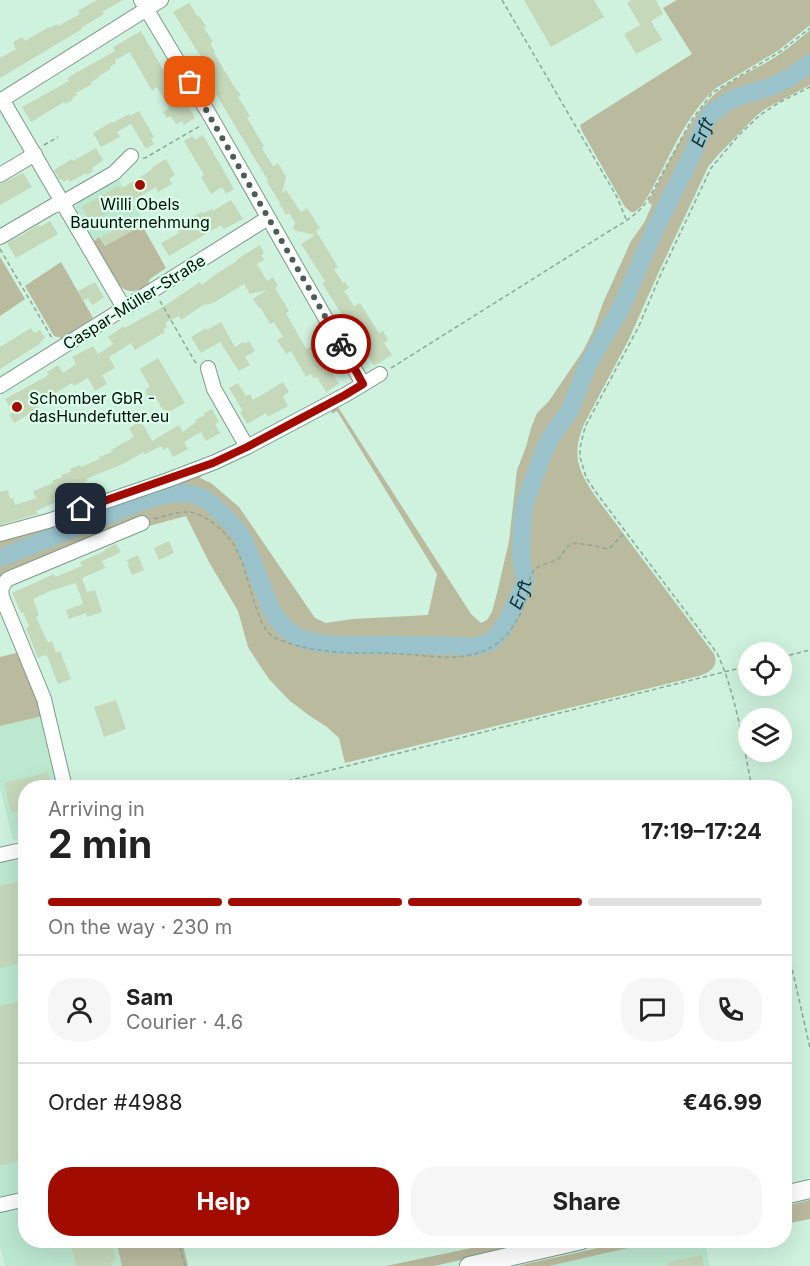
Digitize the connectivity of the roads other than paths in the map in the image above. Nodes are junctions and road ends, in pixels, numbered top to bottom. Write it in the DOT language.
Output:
graph roads {
  1 [pos="161,0"];
  2 [pos="144,5"];
  3 [pos="1,100"];
  4 [pos="34,153"];
  5 [pos="131,156"];
  6 [pos="0,174"];
  7 [pos="62,203"];
  8 [pos="268,218"];
  9 [pos="0,237"];
  10 [pos="124,308"];
  11 [pos="208,368"];
  12 [pos="380,374"];
  13 [pos="363,384"];
  14 [pos="0,386"];
  15 [pos="247,447"];
  16 [pos="142,523"];
  17 [pos="0,534"];
  18 [pos="1,591"];
  19 [pos="63,780"];
  20 [pos="18,851"];
  21 [pos="0,855"];
  22 [pos="810,1189"];
  23 [pos="792,1193"];
  24 [pos="18,1200"];
  25 [pos="0,1205"];
  26 [pos="547,1248"];
  27 [pos="469,1266"];
  1 -- 2 [label="street"];
  2 -- 3 [label="street"];
  2 -- 8 [label="street"];
  3 -- 4 [label="street"];
  4 -- 6 [label="street"];
  4 -- 7 [label="street"];
  5 -- 7 [label="street"];
  7 -- 9 [label="street"];
  7 -- 10 [label="street"];
  8 -- 10 [label="street, Caspar-Müller-Straße"];
  8 -- 13 [label="street"];
  10 -- 14 [label="street, Caspar-Müller-Straße"];
  11 -- 15 [label="street"];
  12 -- 13 [label="street"];
  13 -- 15 [label="street"];
  15 -- 17 [label="street"];
  16 -- 18 [label="street"];
  18 -- 19 [label="street"];
  20 -- 21 [label="street"];
  22 -- 23 [label="main road"];
  24 -- 25 [label="street"];
  26 -- 27 [label="main road"];
}
